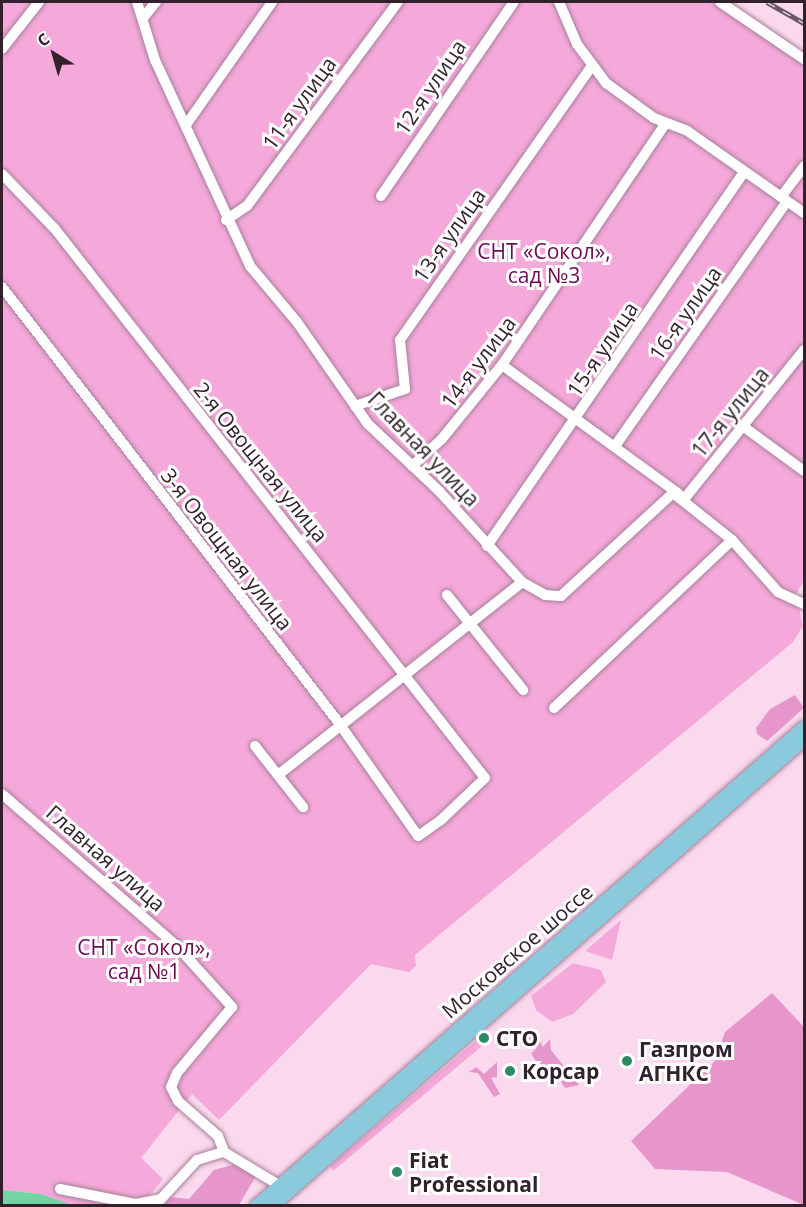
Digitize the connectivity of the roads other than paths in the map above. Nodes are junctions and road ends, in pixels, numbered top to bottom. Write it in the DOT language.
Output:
graph roads {
  1 [pos="39,2"];
  2 [pos="137,2"];
  3 [pos="156,2"];
  4 [pos="272,2"];
  5 [pos="398,2"];
  6 [pos="514,2"];
  7 [pos="559,2"];
  8 [pos="720,2"];
  9 [pos="143,18"];
  10 [pos="2,49"];
  11 [pos="804,59"];
  12 [pos="591,67"];
  13 [pos="666,123"];
  14 [pos="186,125"];
  15 [pos="804,166"];
  16 [pos="744,172"];
  17 [pos="2,174"];
  18 [pos="381,196"];
  19 [pos="784,199"];
  20 [pos="804,213"];
  21 [pos="226,220"];
  22 [pos="2,287"];
  23 [pos="803,355"];
  24 [pos="502,365"];
  25 [pos="355,406"];
  26 [pos="578,420"];
  27 [pos="744,427"];
  28 [pos="615,446"];
  29 [pos="411,466"];
  30 [pos="804,471"];
  31 [pos="682,496"];
  32 [pos="732,540"];
  33 [pos="488,546"];
  34 [pos="522,582"];
  35 [pos="447,595"];
  36 [pos="804,603"];
  37 [pos="469,622"];
  38 [pos="404,673"];
  39 [pos="523,690"];
  40 [pos="554,708"];
  41 [pos="339,723"];
  42 [pos="804,727"];
  43 [pos="804,740"];
  44 [pos="255,746"];
  45 [pos="770,764"];
  46 [pos="278,775"];
  47 [pos="2,794"];
  48 [pos="303,807"];
  49 [pos="418,836"];
  50 [pos="224,1152"];
  51 [pos="279,1185"];
  52 [pos="60,1189"];
  53 [pos="256,1206"];
  54 [pos="273,1206"];
  1 -- 10 [label="street"];
  2 -- 9 [label="street, Главная улица"];
  3 -- 9 [label="street"];
  4 -- 14 [label="street"];
  5 -- 21 [label="street, 11-я улица"];
  6 -- 18 [label="street, 12-я улица"];
  7 -- 12 [label="street"];
  8 -- 11 [label="street"];
  9 -- 14 [label="street, Главная улица"];
  12 -- 13 [label="street"];
  12 -- 25 [label="street, 13-я улица"];
  13 -- 16 [label="street"];
  13 -- 24 [label="street, 14-я улица"];
  14 -- 21 [label="street, Главная улица"];
  15 -- 19 [label="street, 16-я улица"];
  16 -- 19 [label="street"];
  16 -- 26 [label="street, 15-я улица"];
  17 -- 38 [label="street, 2-я Овощная улица"];
  19 -- 20 [label="street"];
  19 -- 28 [label="street, 16-я улица"];
  21 -- 25 [label="street, Главная улица"];
  22 -- 41 [label="street, 3-я Овощная улица"];
  23 -- 27 [label="street, 17-я улица"];
  24 -- 26 [label="street"];
  24 -- 29 [label="street, 14-я улица"];
  25 -- 29 [label="street, Главная улица"];
  26 -- 28 [label="street"];
  26 -- 33 [label="street, 15-я улица"];
  27 -- 30 [label="street"];
  27 -- 31 [label="street, 17-я улица"];
  28 -- 31 [label="street"];
  29 -- 33 [label="street, Главная улица"];
  31 -- 32 [label="street"];
  31 -- 34 [label="street, Главная улица"];
  32 -- 36 [label="street"];
  32 -- 40 [label="street"];
  33 -- 34 [label="street, Главная улица"];
  34 -- 37 [label="street"];
  35 -- 37 [label="street"];
  37 -- 38 [label="street"];
  37 -- 39 [label="street"];
  38 -- 41 [label="street"];
  38 -- 49 [label="street, 2-я Овощная улица"];
  41 -- 46 [label="street"];
  41 -- 49 [label="street, 3-я Овощная улица"];
  42 -- 45 [label="main road, Московское шоссе"];
  43 -- 45 [label="main road, Московское шоссе"];
  44 -- 46 [label="street"];
  45 -- 51 [label="main road, Московское шоссе"];
  45 -- 54 [label="main road, Московское шоссе"];
  46 -- 48 [label="street"];
  47 -- 50 [label="street, Главная улица"];
  50 -- 51 [label="street, Главная улица"];
  50 -- 52 [label="street"];
  51 -- 53 [label="main road, Московское шоссе"];
}
